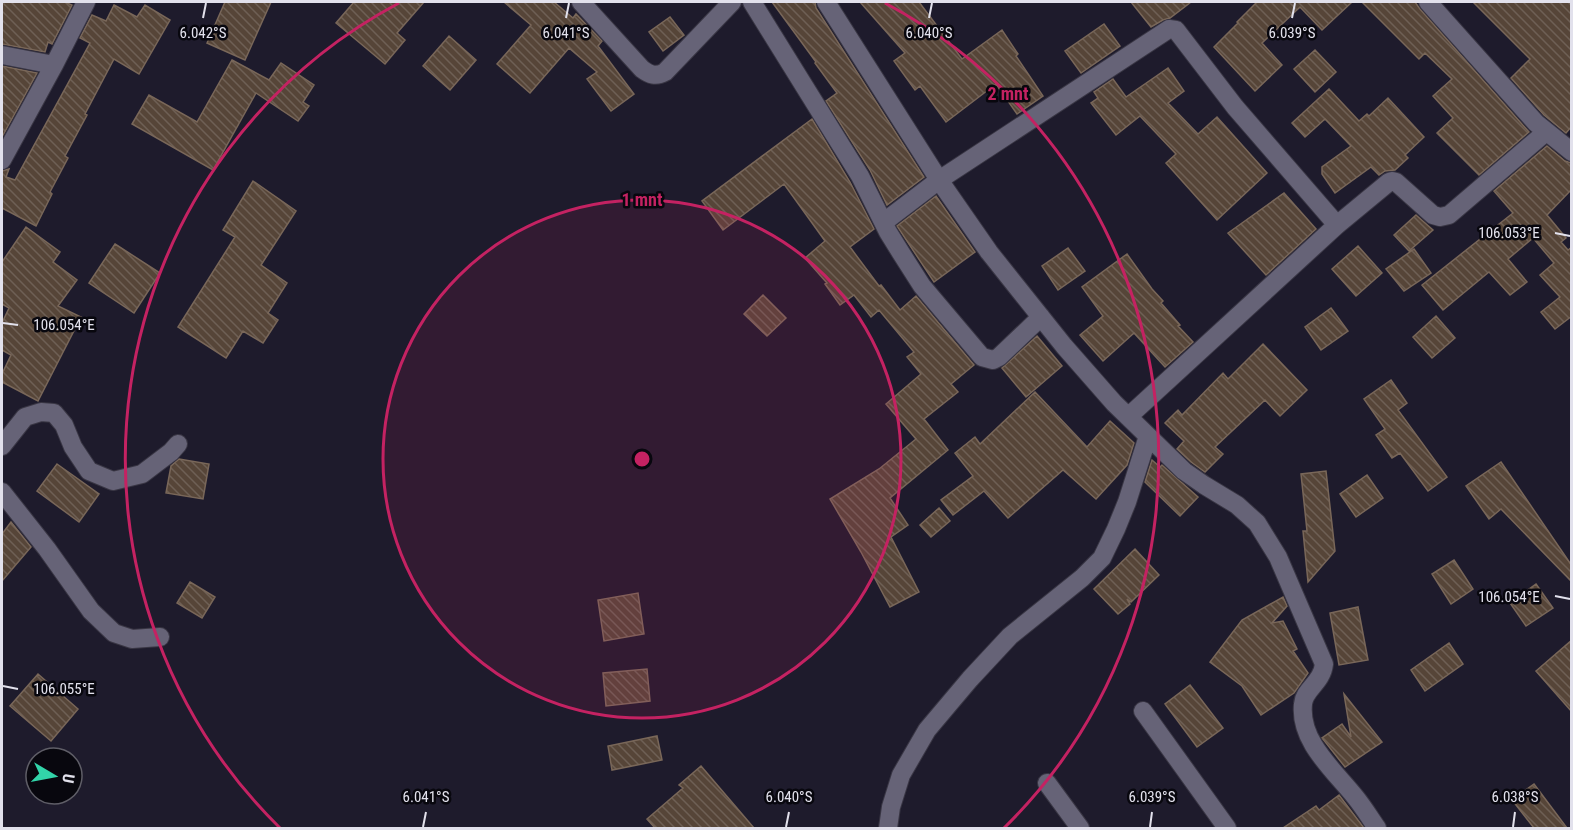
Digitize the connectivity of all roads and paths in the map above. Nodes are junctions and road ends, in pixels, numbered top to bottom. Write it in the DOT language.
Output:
graph roads {
  1 [pos="86,2"];
  2 [pos="580,2"];
  3 [pos="732,2"];
  4 [pos="752,2"];
  5 [pos="826,2"];
  6 [pos="1428,2"];
  7 [pos="2,55"];
  8 [pos="54,65"];
  9 [pos="1546,132"];
  10 [pos="1571,150"];
  11 [pos="2,160"];
  12 [pos="939,180"];
  13 [pos="884,222"];
  14 [pos="1337,225"];
  15 [pos="1041,317"];
  16 [pos="1129,417"];
  17 [pos="1148,436"];
  18 [pos="178,444"];
  19 [pos="2,446"];
  20 [pos="2,492"];
  21 [pos="160,637"];
  22 [pos="1143,711"];
  23 [pos="1047,783"];
  24 [pos="888,828"];
  25 [pos="1080,828"];
  26 [pos="1227,828"];
  27 [pos="1377,828"];
  1 -- 8 [label="street"];
  2 -- 3 [label="street"];
  4 -- 13 [label="street"];
  5 -- 12 [label="street"];
  6 -- 9 [label="street"];
  7 -- 8 [label="street"];
  8 -- 11 [label="street"];
  9 -- 10 [label="street"];
  9 -- 14 [label="street"];
  12 -- 13 [label="street"];
  12 -- 14 [label="street"];
  12 -- 15 [label="street"];
  13 -- 15 [label="street"];
  14 -- 16 [label="street"];
  15 -- 16 [label="street"];
  16 -- 17 [label="street"];
  17 -- 24 [label="street"];
  17 -- 27 [label="street"];
  18 -- 19 [label="street"];
  20 -- 21 [label="street"];
  22 -- 26 [label="street"];
  23 -- 25 [label="street"];
}
